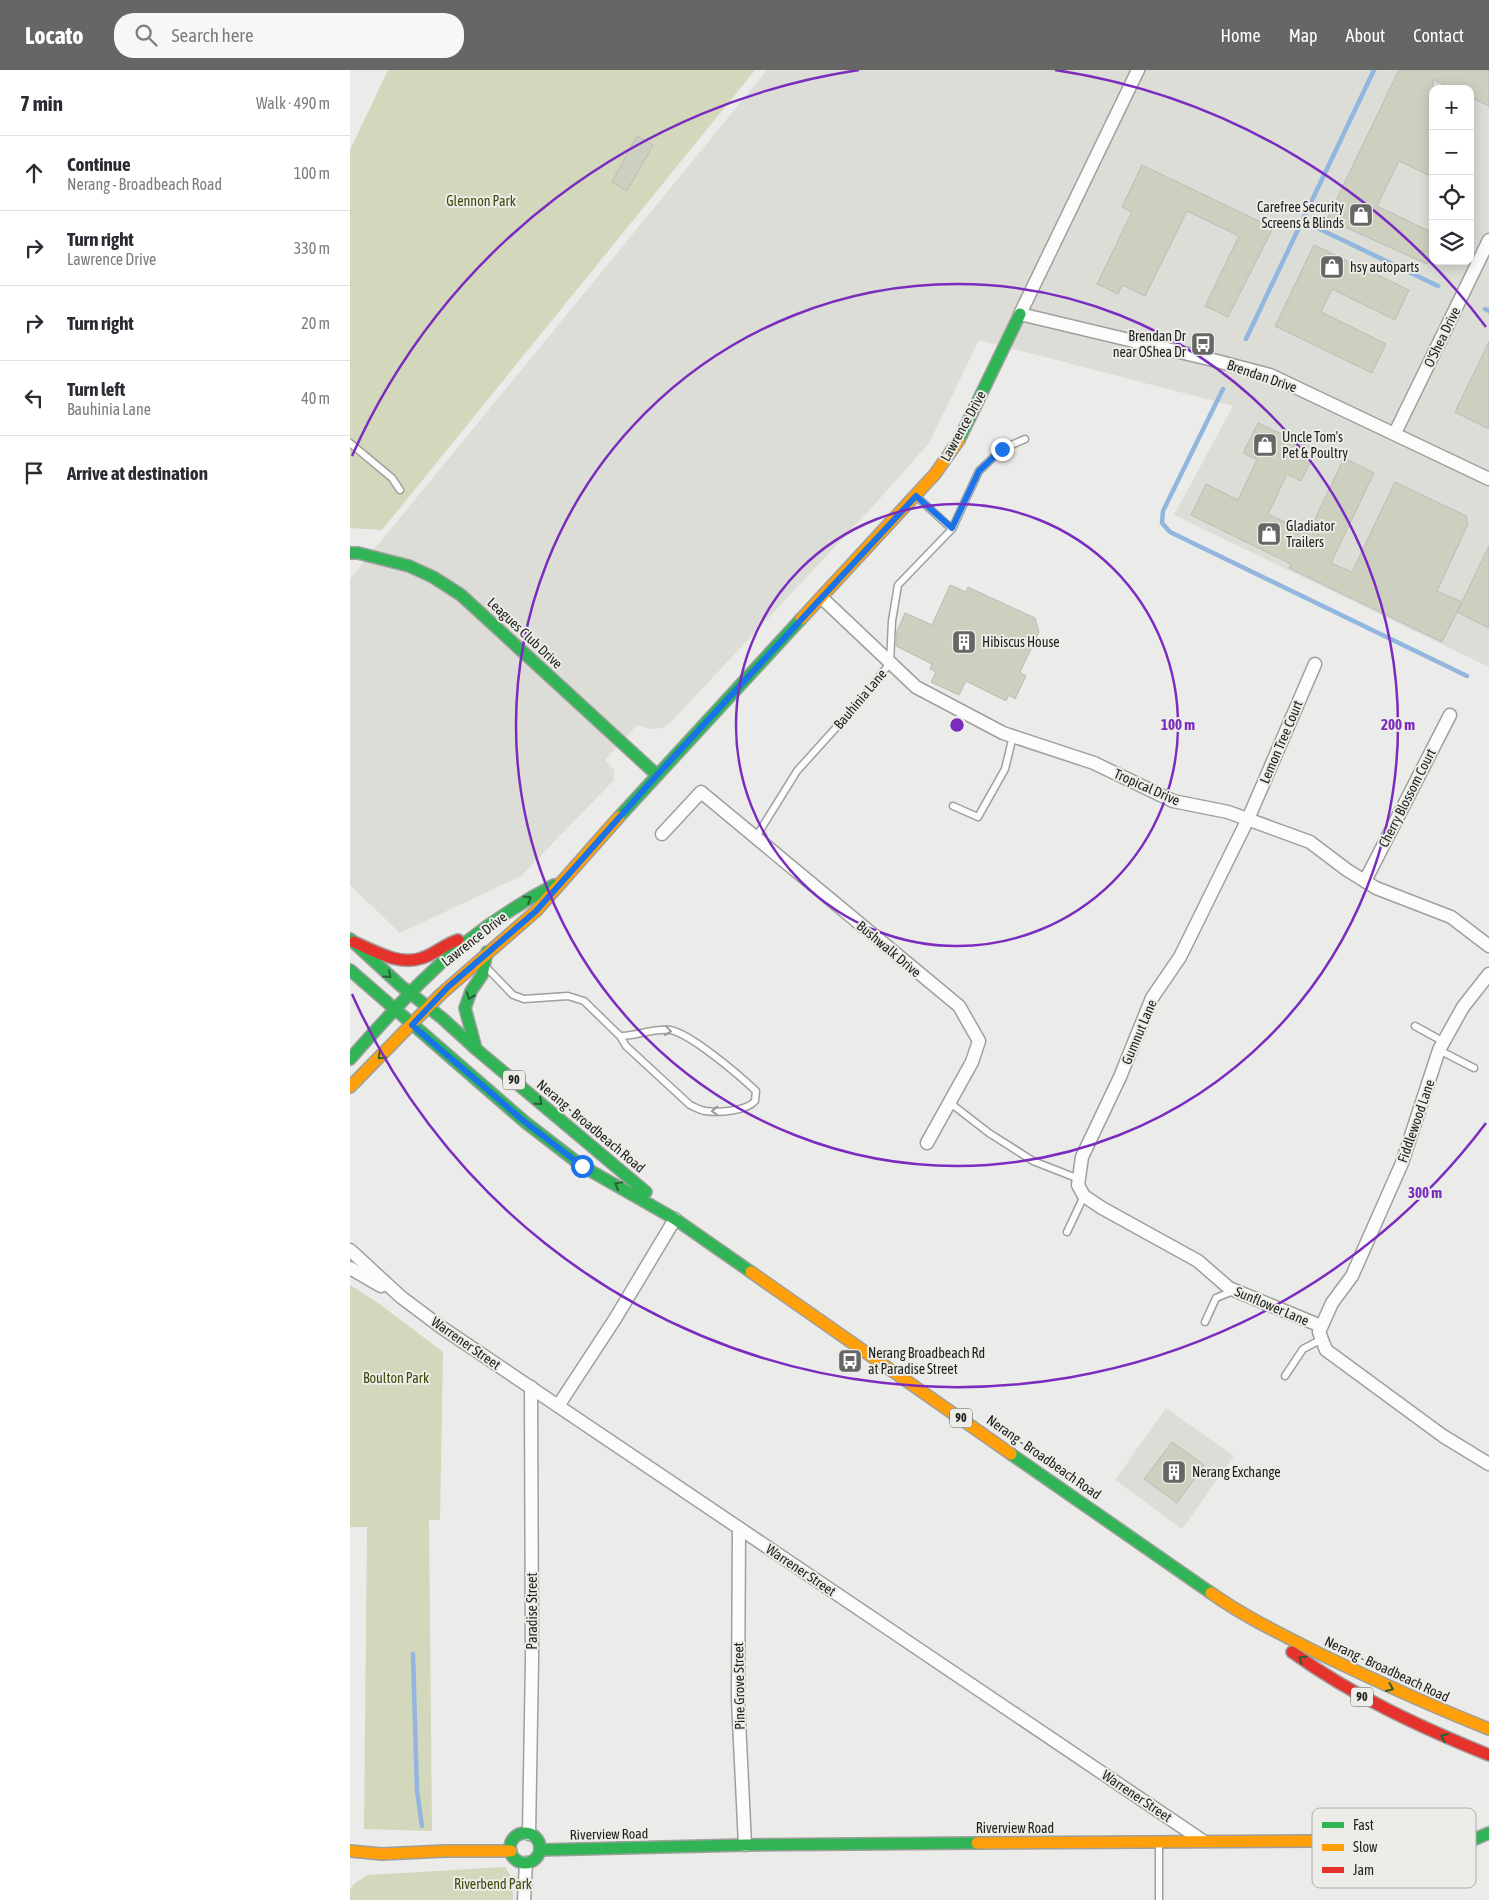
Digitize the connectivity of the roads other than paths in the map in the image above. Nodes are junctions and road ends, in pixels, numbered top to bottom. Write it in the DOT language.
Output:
graph roads {
  1 [pos="1138,70"];
  2 [pos="1489,240"];
  3 [pos="1020,314"];
  4 [pos="1395,433"];
  5 [pos="1025,440"];
  6 [pos="350,443"];
  7 [pos="1489,478"];
  8 [pos="400,490"];
  9 [pos="916,496"];
  10 [pos="952,528"];
  11 [pos="350,553"];
  12 [pos="822,598"];
  13 [pos="890,663"];
  14 [pos="1315,664"];
  15 [pos="1450,715"];
  16 [pos="1013,736"];
  17 [pos="657,775"];
  18 [pos="953,806"];
  19 [pos="1248,819"];
  20 [pos="662,834"];
  21 [pos="756,837"];
  22 [pos="562,881"];
  23 [pos="1365,881"];
  24 [pos="474,937"];
  25 [pos="351,941"];
  26 [pos="1489,946"];
  27 [pos="487,952"];
  28 [pos="484,965"];
  29 [pos="350,970"];
  30 [pos="1489,974"];
  31 [pos="410,994"];
  32 [pos="428,1007"];
  33 [pos="395,1010"];
  34 [pos="412,1025"];
  35 [pos="1415,1026"];
  36 [pos="620,1036"];
  37 [pos="1441,1046"];
  38 [pos="476,1049"];
  39 [pos="350,1060"];
  40 [pos="1474,1068"];
  41 [pos="350,1087"];
  42 [pos="949,1102"];
  43 [pos="927,1143"];
  44 [pos="1079,1179"];
  45 [pos="1084,1196"];
  46 [pos="675,1219"];
  47 [pos="1067,1232"];
  48 [pos="350,1250"];
  49 [pos="350,1268"];
  50 [pos="1234,1290"];
  51 [pos="401,1297"];
  52 [pos="1205,1322"];
  53 [pos="1321,1333"];
  54 [pos="1285,1376"];
  55 [pos="530,1387"];
  56 [pos="558,1406"];
  57 [pos="1489,1464"];
  58 [pos="739,1528"];
  59 [pos="1247,1617"];
  60 [pos="1489,1729"];
  61 [pos="1489,1756"];
  62 [pos="529,1834"];
  63 [pos="1489,1834"];
  64 [pos="1476,1839"];
  65 [pos="1203,1841"];
  66 [pos="1312,1841"];
  67 [pos="1158,1842"];
  68 [pos="745,1845"];
  69 [pos="540,1850"];
  70 [pos="350,1851"];
  71 [pos="511,1851"];
  72 [pos="526,1863"];
  73 [pos="524,1900"];
  74 [pos="1158,1900"];
  1 -- 3 [label="street, Lawrence Drive"];
  2 -- 4 [label="street, O'Shea Drive"];
  3 -- 4 [label="street, Brendan Drive"];
  3 -- 9 [label="street, Lawrence Drive"];
  4 -- 7 [label="street, Brendan Drive"];
  5 -- 10 [label="lane, Bauhinia Lane"];
  6 -- 8 [label="lane"];
  9 -- 10 [label="lane"];
  9 -- 12 [label="street, Lawrence Drive"];
  10 -- 13 [label="lane, Bauhinia Lane"];
  11 -- 17 [label="street, Leagues Club Drive"];
  12 -- 13 [label="street, Tropical Drive"];
  12 -- 17 [label="street, Lawrence Drive"];
  13 -- 16 [label="street, Tropical Drive"];
  13 -- 21 [label="lane, Bauhinia Lane"];
  14 -- 19 [label="street, Lemon Tree Court"];
  15 -- 23 [label="street, Cherry Blossom Court"];
  16 -- 18 [label="lane"];
  16 -- 19 [label="street, Tropical Drive"];
  17 -- 22 [label="street, Lawrence Drive"];
  19 -- 23 [label="street, Tropical Drive"];
  19 -- 44 [label="street, Gumnut Lane"];
  20 -- 21 [label="street, Bushwalk Drive"];
  21 -- 42 [label="street, Bushwalk Drive"];
  24 -- 22 [label="street, Lawrence Drive, one-way"];
  22 -- 27 [label="street, Lawrence Drive"];
  23 -- 26 [label="street, Tropical Drive"];
  24 -- 25 [label="street"];
  24 -- 31 [label="street, Lawrence Drive"];
  25 -- 31 [label="street, Nerang - Broadbeach Road / 90, one-way"];
  27 -- 28 [label="street"];
  27 -- 32 [label="street, Lawrence Drive"];
  28 -- 36 [label="lane"];
  28 -- 38 [label="street, one-way"];
  29 -- 33 [label="street, Nerang - Broadbeach Road / 90"];
  30 -- 37 [label="street, Fiddlewood Lane"];
  31 -- 32 [label="street, Nerang - Broadbeach Road / 90"];
  31 -- 33 [label="street, Lawrence Drive"];
  32 -- 34 [label="street, Lawrence Drive"];
  32 -- 38 [label="street, Nerang - Broadbeach Road / 90"];
  33 -- 34 [label="street, Nerang - Broadbeach Road / 90"];
  33 -- 39 [label="street, Lawrence Drive"];
  34 -- 41 [label="street, Lawrence Drive, one-way"];
  46 -- 34 [label="street, Nerang - Broadbeach Road / 90, one-way"];
  35 -- 37 [label="lane"];
  36 -- 36 [label="lane, one-way"];
  37 -- 40 [label="lane"];
  37 -- 53 [label="street, Fiddlewood Lane"];
  38 -- 46 [label="street, Nerang - Broadbeach Road / 90, one-way"];
  42 -- 43 [label="street, Bushwalk Drive"];
  42 -- 44 [label="lane"];
  44 -- 45 [label="street, Gumnut Lane"];
  45 -- 47 [label="lane"];
  45 -- 50 [label="street, Sunflower Lane"];
  46 -- 56 [label="street"];
  46 -- 59 [label="street, Nerang - Broadbeach Road / 90"];
  48 -- 51 [label="street, Warrener Street"];
  49 -- 51 [label="street, Warrener Street"];
  50 -- 52 [label="lane"];
  50 -- 53 [label="street, Sunflower Lane"];
  51 -- 55 [label="street, Warrener Street"];
  53 -- 54 [label="lane"];
  53 -- 57 [label="street, Sunflower Lane"];
  55 -- 56 [label="street, Warrener Street"];
  55 -- 62 [label="street, Paradise Street"];
  56 -- 58 [label="street, Warrener Street"];
  58 -- 65 [label="street, Warrener Street"];
  58 -- 68 [label="street, Pine Grove Street"];
  59 -- 60 [label="street, Nerang - Broadbeach Road / 90, one-way"];
  61 -- 59 [label="street, Nerang - Broadbeach Road / 90, one-way"];
  62 -- 69 [label="street"];
  62 -- 71 [label="street"];
  63 -- 64 [label="street, Riverview Road"];
  65 -- 66 [label="street, Riverview Road"];
  65 -- 67 [label="street, Riverview Road"];
  67 -- 68 [label="street, Riverview Road"];
  67 -- 74 [label="lane"];
  68 -- 69 [label="street, Riverview Road"];
  69 -- 72 [label="street"];
  70 -- 71 [label="street"];
  71 -- 72 [label="street"];
  72 -- 73 [label="street"];
}
